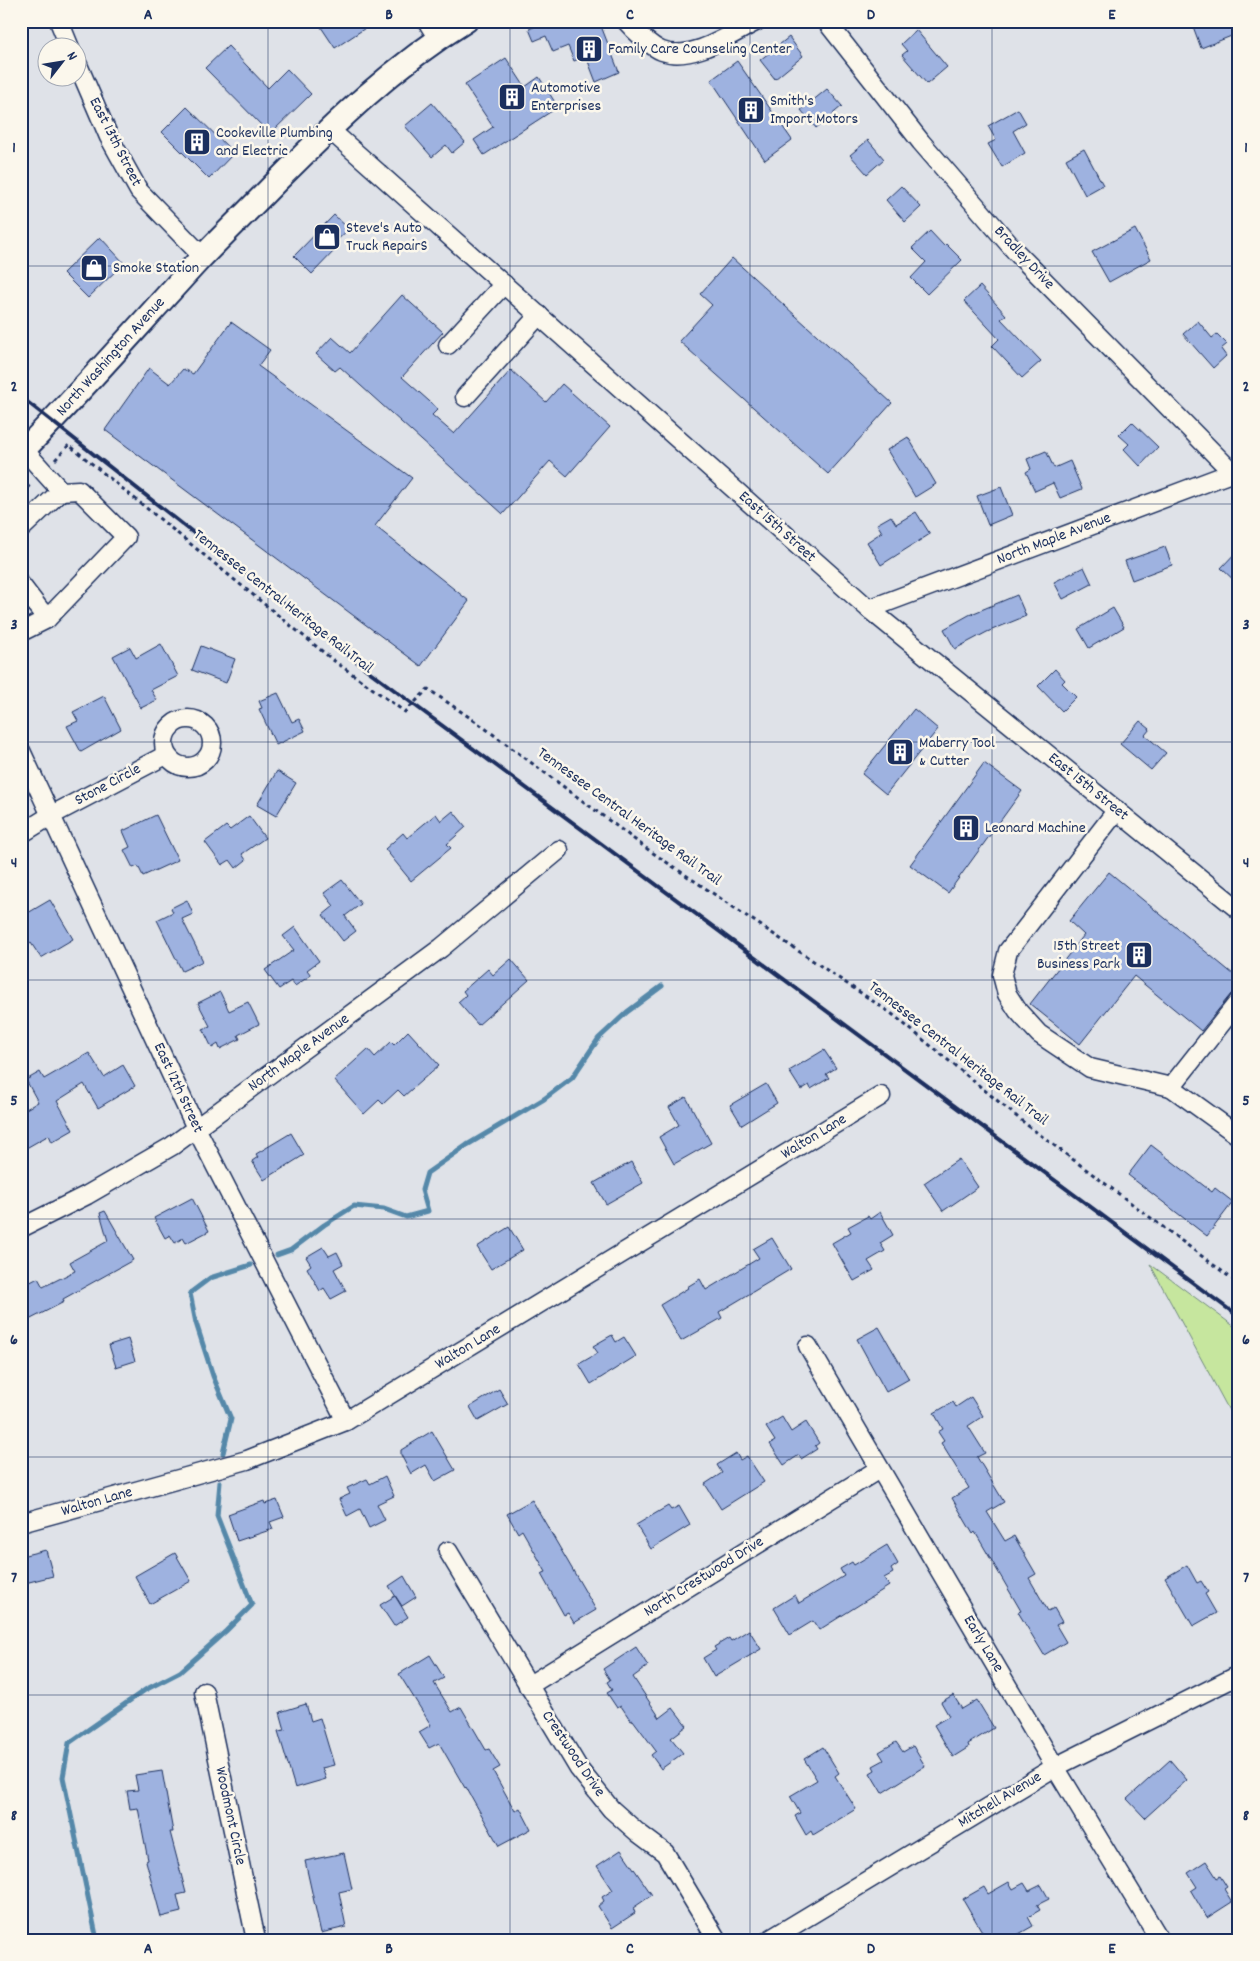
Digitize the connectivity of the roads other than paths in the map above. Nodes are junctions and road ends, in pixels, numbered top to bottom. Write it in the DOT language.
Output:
graph roads {
  1 [pos="58,21"];
  2 [pos="466,21"];
  3 [pos="626,21"];
  4 [pos="757,21"];
  5 [pos="826,21"];
  6 [pos="432,30"];
  7 [pos="66,38"];
  8 [pos="88,88"];
  9 [pos="330,128"];
  10 [pos="203,256"];
  11 [pos="504,284"];
  12 [pos="539,315"];
  13 [pos="448,345"];
  14 [pos="466,397"];
  15 [pos="23,451"];
  16 [pos="1237,474"];
  17 [pos="60,491"];
  18 [pos="21,529"];
  19 [pos="21,585"];
  20 [pos="869,609"];
  21 [pos="47,619"];
  22 [pos="21,632"];
  23 [pos="21,751"];
  24 [pos="166,755"];
  25 [pos="1117,810"];
  26 [pos="50,816"];
  27 [pos="21,834"];
  28 [pos="559,850"];
  29 [pos="1239,910"];
  30 [pos="1239,1001"];
  31 [pos="1171,1087"];
  32 [pos="881,1096"];
  33 [pos="196,1128"];
  34 [pos="1239,1136"];
  35 [pos="21,1228"];
  36 [pos="808,1346"];
  37 [pos="346,1421"];
  38 [pos="879,1469"];
  39 [pos="21,1524"];
  40 [pos="448,1551"];
  41 [pos="1239,1675"];
  42 [pos="528,1686"];
  43 [pos="204,1692"];
  44 [pos="1055,1767"];
  45 [pos="256,1940"];
  46 [pos="718,1940"];
  47 [pos="769,1940"];
  48 [pos="1160,1940"];
  1 -- 7 [label="street"];
  2 -- 6 [label="main road, North Washington Avenue"];
  3 -- 4 [label="street"];
  5 -- 16 [label="street, Bradley Drive"];
  6 -- 9 [label="main road, North Washington Avenue"];
  8 -- 10 [label="street, East 13th Street"];
  9 -- 10 [label="main road, North Washington Avenue"];
  9 -- 11 [label="street, East 15th Street"];
  10 -- 15 [label="main road, North Washington Avenue"];
  11 -- 12 [label="street, East 15th Street"];
  11 -- 13 [label="street"];
  12 -- 14 [label="street"];
  12 -- 20 [label="street, East 15th Street"];
  15 -- 17 [label="street"];
  16 -- 20 [label="street, North Maple Avenue"];
  17 -- 18 [label="street"];
  17 -- 21 [label="street"];
  19 -- 21 [label="street"];
  20 -- 25 [label="street, East 15th Street"];
  21 -- 22 [label="street"];
  23 -- 26 [label="street, East 12th Street"];
  24 -- 26 [label="street, Stone Circle"];
  25 -- 29 [label="street, East 15th Street"];
  25 -- 31 [label="street"];
  26 -- 27 [label="street, Stone Circle"];
  26 -- 33 [label="street, East 12th Street"];
  28 -- 33 [label="street, North Maple Avenue"];
  30 -- 31 [label="street"];
  31 -- 34 [label="street"];
  32 -- 37 [label="street, Walton Lane"];
  33 -- 35 [label="street, North Maple Avenue"];
  33 -- 37 [label="street, East 12th Street"];
  36 -- 38 [label="street, Early Lane"];
  37 -- 39 [label="street, Walton Lane"];
  38 -- 42 [label="street, North Crestwood Drive"];
  38 -- 44 [label="street, Early Lane"];
  40 -- 42 [label="street, Crestwood Drive"];
  41 -- 44 [label="street, Mitchell Avenue"];
  42 -- 46 [label="street, Crestwood Drive"];
  43 -- 45 [label="street, Woodmont Circle"];
  44 -- 47 [label="street, Mitchell Avenue"];
  44 -- 48 [label="street, Early Lane"];
}
